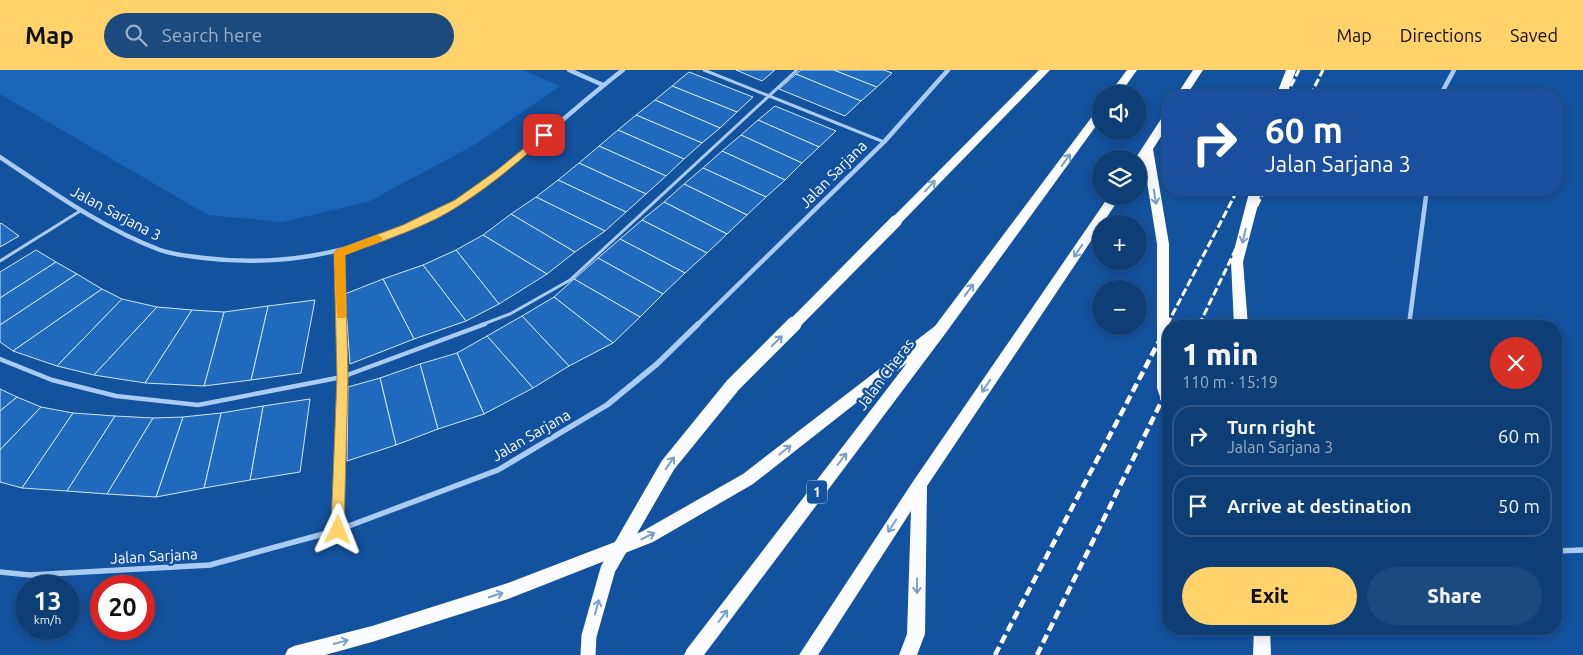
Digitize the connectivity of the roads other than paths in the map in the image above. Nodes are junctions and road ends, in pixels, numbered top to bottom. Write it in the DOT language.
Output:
graph roads {
  1 [pos="569,70"];
  2 [pos="623,70"];
  3 [pos="704,70"];
  4 [pos="797,70"];
  5 [pos="948,70"];
  6 [pos="1045,70"];
  7 [pos="1132,70"];
  8 [pos="1198,70"];
  9 [pos="1291,70"];
  10 [pos="1454,70"];
  11 [pos="603,85"];
  12 [pos="1121,85"];
  13 [pos="1185,90"];
  14 [pos="1283,90"];
  15 [pos="1443,90"];
  16 [pos="769,95"];
  17 [pos="1092,124"];
  18 [pos="1162,126"];
  19 [pos="884,142"];
  20 [pos="1147,149"];
  21 [pos="0,156"];
  22 [pos="1254,195"];
  23 [pos="1426,195"];
  24 [pos="1109,205"];
  25 [pos="80,211"];
  26 [pos="340,253"];
  27 [pos="0,261"];
  28 [pos="1163,320"];
  29 [pos="1242,320"];
  30 [pos="1410,320"];
  31 [pos="940,330"];
  32 [pos="0,359"];
  33 [pos="342,377"];
  34 [pos="919,485"];
  35 [pos="338,530"];
  36 [pos="1583,550"];
  37 [pos="1562,551"];
  38 [pos="0,572"];
  39 [pos="1262,635"];
  40 [pos="294,655"];
  41 [pos="588,655"];
  42 [pos="693,655"];
  43 [pos="808,655"];
  44 [pos="908,655"];
  45 [pos="1262,655"];
  1 -- 11 [label="street"];
  2 -- 11 [label="street, Jalan Sarjana 3"];
  3 -- 16 [label="lane"];
  4 -- 16 [label="lane"];
  5 -- 19 [label="street, Jalan Sarjana"];
  41 -- 6 [label="highway, one-way, bridge"];
  7 -- 12 [label="highway"];
  8 -- 13 [label="highway"];
  9 -- 14 [label="highway"];
  10 -- 15 [label="street"];
  11 -- 26 [label="street, Jalan Sarjana 3"];
  16 -- 19 [label="lane"];
  16 -- 33 [label="lane"];
  31 -- 17 [label="highway, Jalan Cheras / 1, one-way"];
  18 -- 20 [label="highway"];
  19 -- 35 [label="street, Jalan Sarjana"];
  20 -- 28 [label="highway, one-way"];
  21 -- 25 [label="street, Jalan Sarjana 3"];
  22 -- 29 [label="highway, one-way"];
  23 -- 30 [label="street"];
  24 -- 34 [label="highway, one-way"];
  25 -- 26 [label="street, Jalan Sarjana 3"];
  25 -- 27 [label="lane"];
  26 -- 33 [label="lane"];
  40 -- 31 [label="highway, one-way"];
  42 -- 31 [label="highway, Jalan Cheras / 1, one-way"];
  32 -- 33 [label="lane"];
  33 -- 35 [label="lane"];
  34 -- 43 [label="highway, one-way"];
  34 -- 44 [label="highway, one-way"];
  35 -- 38 [label="street, Jalan Sarjana"];
  36 -- 37 [label="street"];
  39 -- 45 [label="highway"];
}
